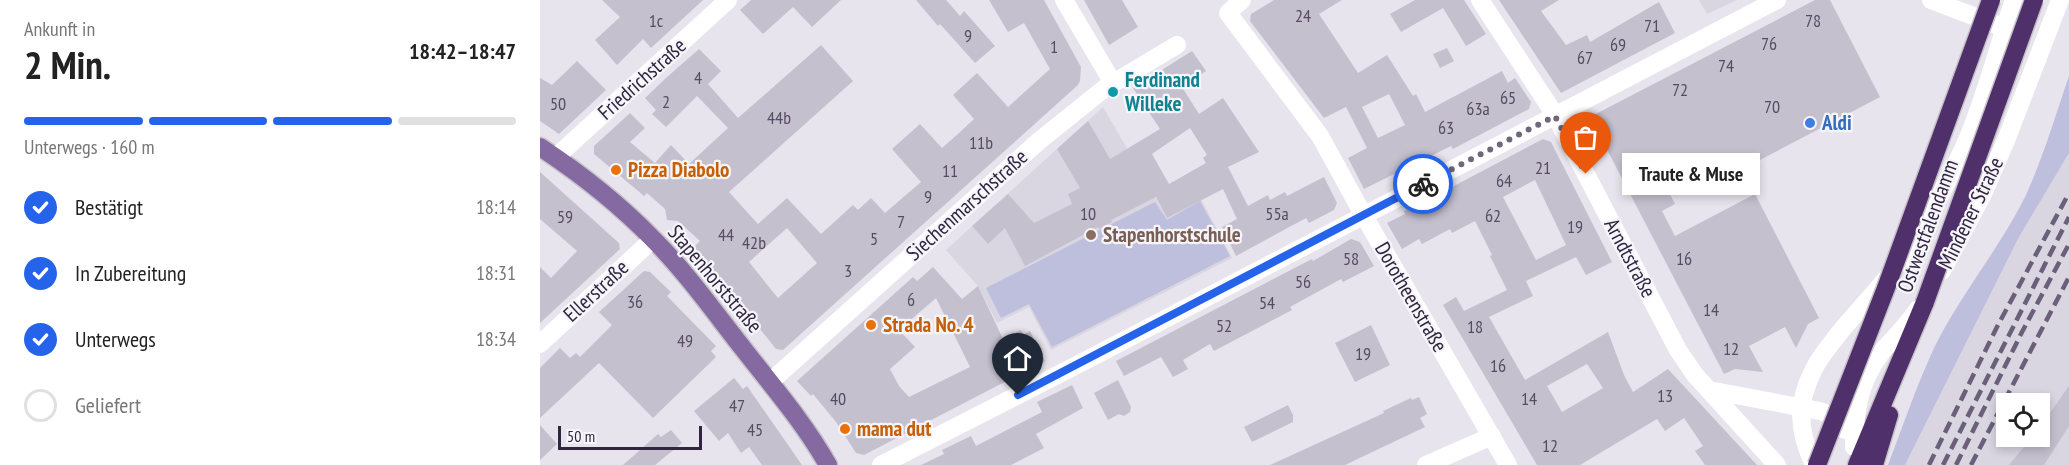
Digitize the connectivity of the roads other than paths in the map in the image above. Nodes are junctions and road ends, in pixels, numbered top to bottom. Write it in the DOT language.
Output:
graph roads {
  1 [pos="728,0"];
  2 [pos="1064,0"];
  3 [pos="1242,0"];
  4 [pos="1480,0"];
  5 [pos="1776,0"];
  6 [pos="1931,0"];
  7 [pos="1991,0"];
  8 [pos="2014,0"];
  9 [pos="2034,0"];
  10 [pos="2060,0"];
  11 [pos="2005,27"];
  12 [pos="2044,41"];
  13 [pos="1177,45"];
  14 [pos="1109,86"];
  15 [pos="1555,116"];
  16 [pos="540,147"];
  17 [pos="556,157"];
  18 [pos="1364,216"];
  19 [pos="653,239"];
  20 [pos="1925,302"];
  21 [pos="540,344"];
  22 [pos="770,382"];
  23 [pos="1709,390"];
  24 [pos="1800,407"];
  25 [pos="1492,436"];
  26 [pos="1854,447"];
  27 [pos="828,465"];
  28 [pos="881,465"];
  29 [pos="1426,465"];
  30 [pos="1508,465"];
  31 [pos="1777,465"];
  32 [pos="1816,465"];
  33 [pos="1857,465"];
  34 [pos="1874,465"];
  1 -- 17 [label="street, Friedrichstraße"];
  2 -- 14 [label="street"];
  3 -- 18 [label="street, Dorotheenstraße"];
  4 -- 15 [label="street, Arndtstraße"];
  5 -- 15 [label="street"];
  6 -- 11 [label="street"];
  7 -- 32 [label="highway, Ostwestfalendamm, bridge"];
  8 -- 11 [label="street, Mindener Straße"];
  9 -- 20 [label="highway, Ostwestfalendamm, bridge"];
  10 -- 12 [label="street, Mindener Straße"];
  11 -- 12 [label="street"];
  11 -- 24 [label="street, Mindener Straße"];
  12 -- 26 [label="street, Mindener Straße"];
  13 -- 14 [label="street, Siechenmarschstraße"];
  14 -- 22 [label="street, Siechenmarschstraße"];
  15 -- 18 [label="street"];
  15 -- 23 [label="street, Arndtstraße"];
  16 -- 17 [label="main road, Stapenhorststraße"];
  17 -- 19 [label="main road, Stapenhorststraße"];
  18 -- 25 [label="street, Dorotheenstraße"];
  18 -- 28 [label="street"];
  19 -- 21 [label="street, Ellerstraße"];
  19 -- 22 [label="main road, Stapenhorststraße"];
  20 -- 33 [label="highway, Ostwestfalendamm"];
  20 -- 34 [label="highway"];
  22 -- 27 [label="main road, Stapenhorststraße"];
  23 -- 24 [label="street"];
  23 -- 31 [label="street, Arndtstraße"];
  24 -- 26 [label="street"];
  24 -- 32 [label="street"];
  25 -- 29 [label="street"];
  25 -- 30 [label="street, Dorotheenstraße"];
  26 -- 33 [label="street"];
}
